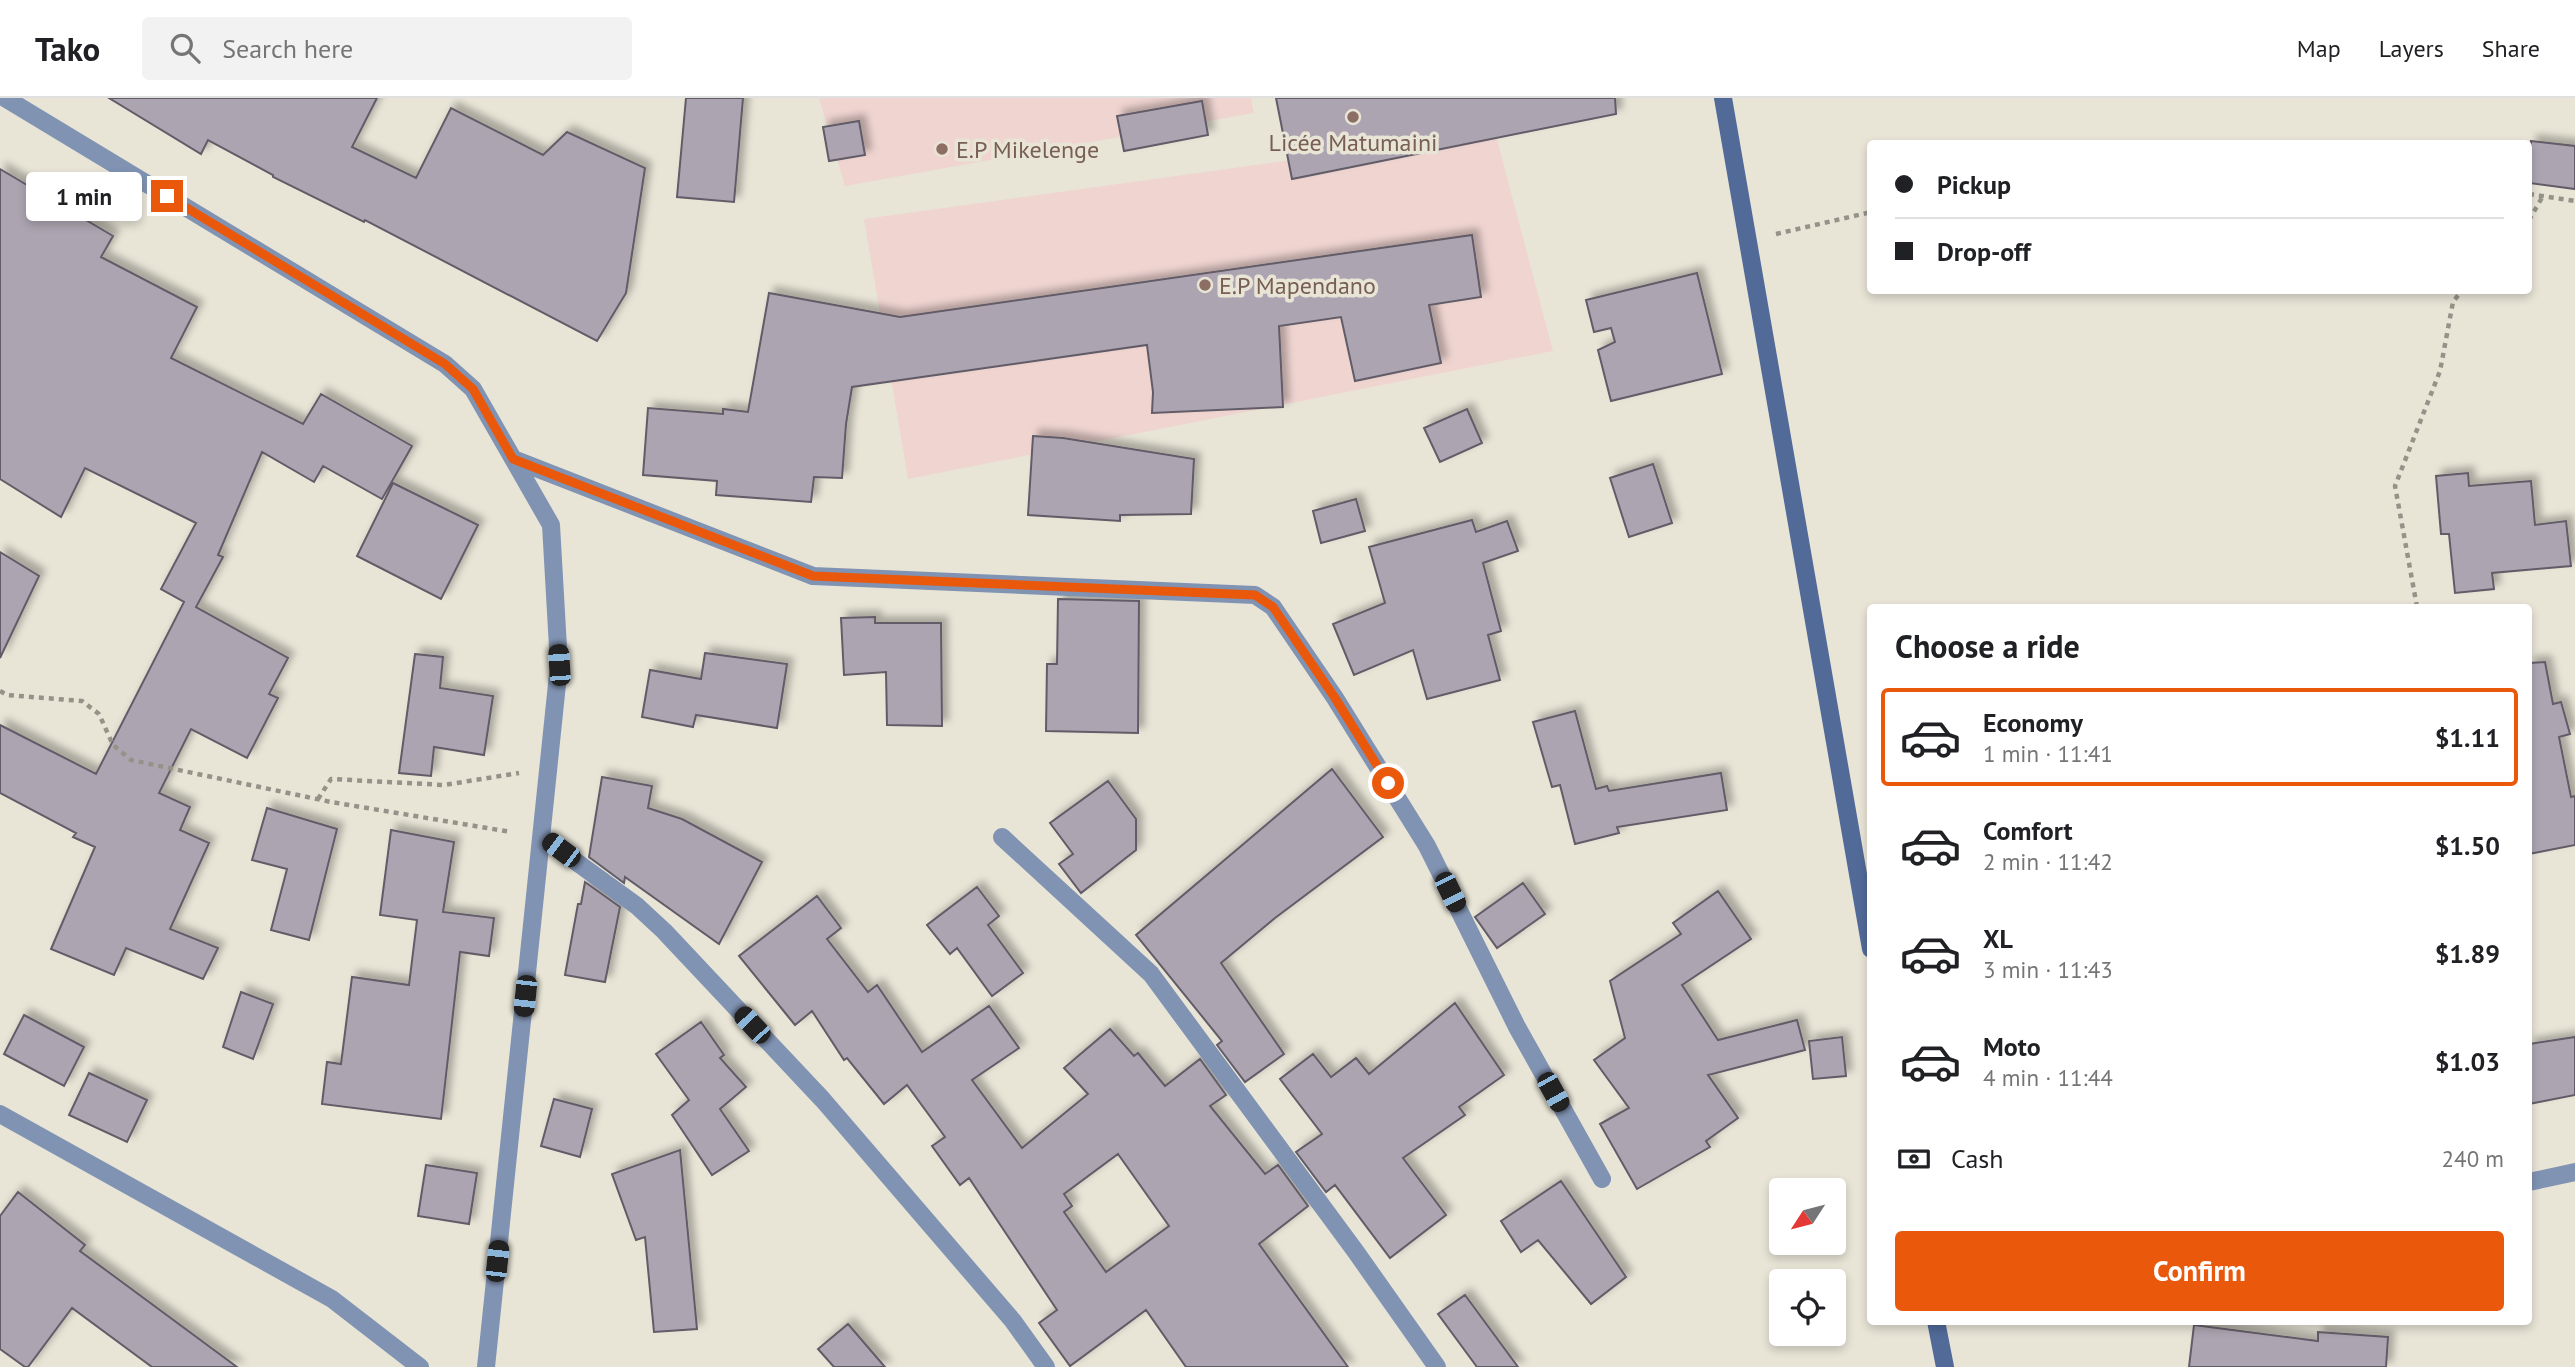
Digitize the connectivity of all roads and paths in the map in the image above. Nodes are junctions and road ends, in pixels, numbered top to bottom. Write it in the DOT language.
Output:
graph roads {
  1 [pos="5,98"];
  2 [pos="1723,98"];
  3 [pos="2532,194"];
  4 [pos="2543,196"];
  5 [pos="2575,201"];
  6 [pos="1867,213"];
  7 [pos="2532,215"];
  8 [pos="1748,240"];
  9 [pos="2459,294"];
  10 [pos="513,459"];
  11 [pos="2416,604"];
  12 [pos="0,691"];
  13 [pos="549,769"];
  14 [pos="318,799"];
  15 [pos="542,836"];
  16 [pos="1002,837"];
  17 [pos="1867,926"];
  18 [pos="0,1114"];
  19 [pos="2575,1171"];
  20 [pos="1602,1179"];
  21 [pos="2532,1181"];
  22 [pos="1938,1325"];
  23 [pos="420,1367"];
  24 [pos="485,1367"];
  25 [pos="1046,1367"];
  26 [pos="1437,1367"];
  27 [pos="1945,1367"];
  1 -- 10 [label="street"];
  2 -- 8 [label="street"];
  3 -- 4 [label="path"];
  4 -- 5 [label="path"];
  4 -- 7 [label="path"];
  6 -- 8 [label="path"];
  8 -- 17 [label="street"];
  9 -- 11 [label="path"];
  10 -- 13 [label="street"];
  10 -- 20 [label="street"];
  12 -- 14 [label="path"];
  13 -- 14 [label="path"];
  13 -- 15 [label="street"];
  14 -- 15 [label="path"];
  15 -- 24 [label="street"];
  15 -- 25 [label="street"];
  16 -- 26 [label="street"];
  18 -- 23 [label="street"];
  19 -- 21 [label="street"];
  22 -- 27 [label="street"];
}
